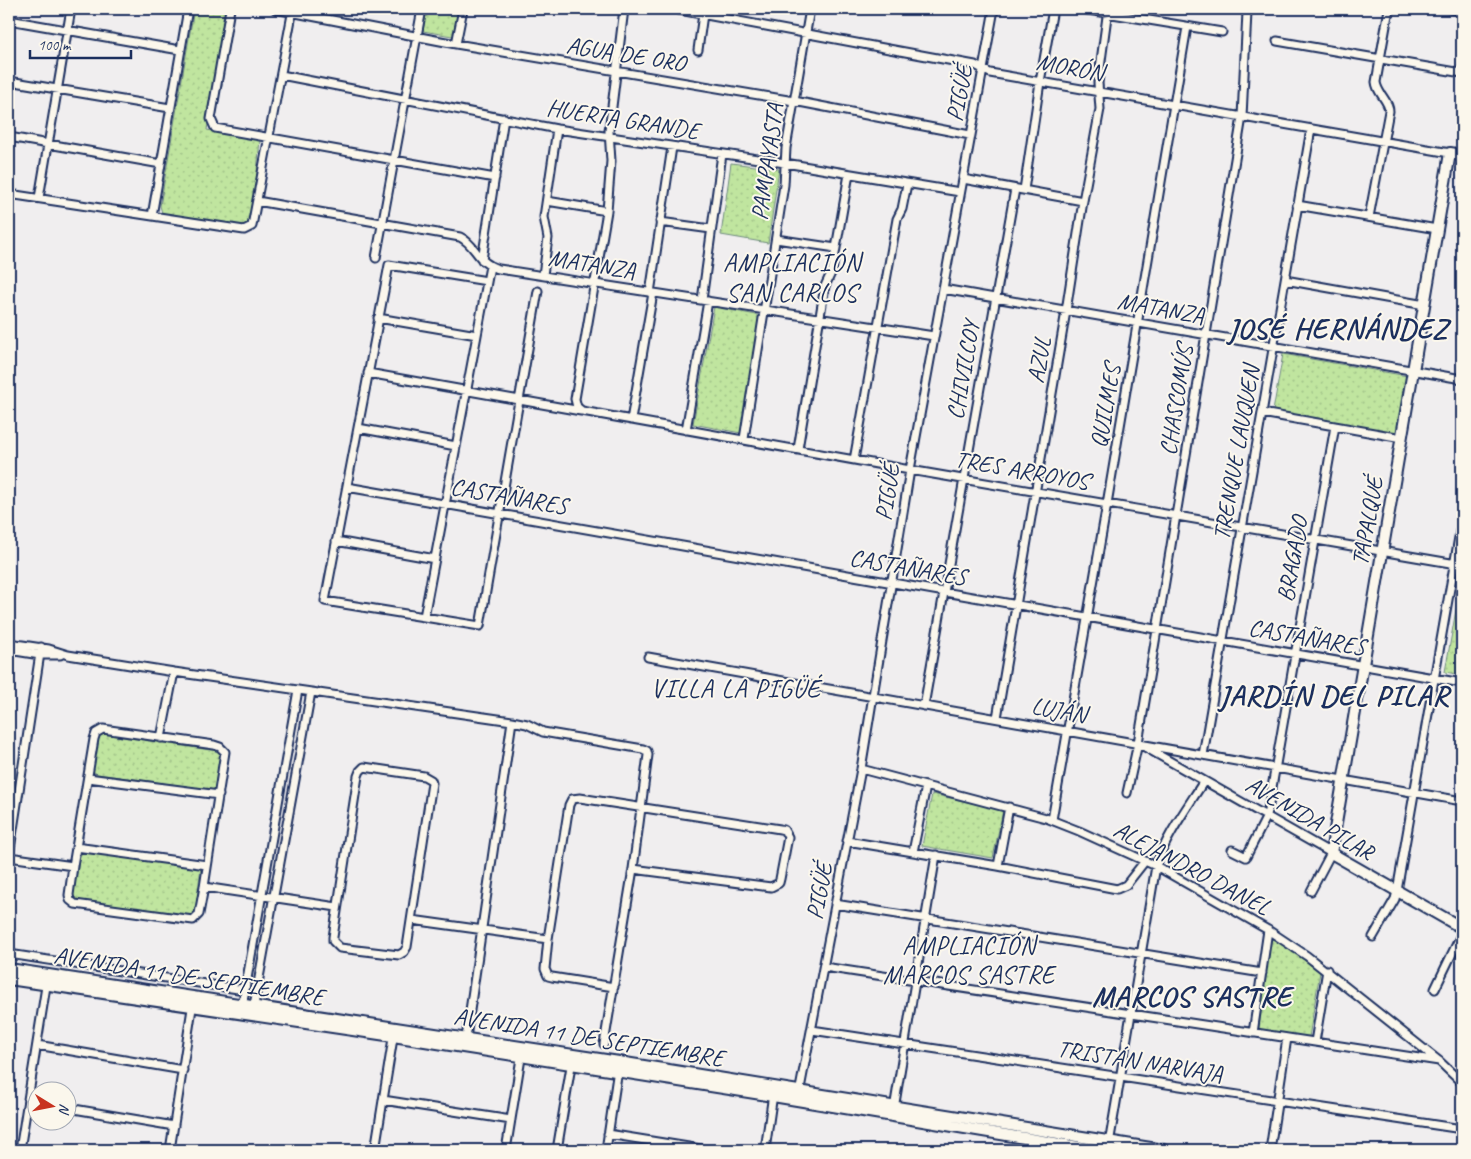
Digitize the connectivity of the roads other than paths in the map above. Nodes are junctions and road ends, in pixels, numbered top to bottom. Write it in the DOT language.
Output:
graph roads {
  1 [pos="71,9"];
  2 [pos="188,9"];
  3 [pos="230,9"];
  4 [pos="275,9"];
  5 [pos="422,9"];
  6 [pos="463,9"];
  7 [pos="624,9"];
  8 [pos="674,9"];
  9 [pos="810,9"];
  10 [pos="994,9"];
  11 [pos="1053,9"];
  12 [pos="1082,9"];
  13 [pos="1389,9"];
  14 [pos="1450,9"];
  15 [pos="292,10"];
  16 [pos="1108,11"];
  17 [pos="1462,11"];
  18 [pos="1247,12"];
  19 [pos="708,13"];
  20 [pos="9,20"];
  21 [pos="1187,27"];
  22 [pos="68,30"];
  23 [pos="806,32"];
  24 [pos="1222,32"];
  25 [pos="417,37"];
  26 [pos="1277,41"];
  27 [pos="456,44"];
  28 [pos="180,50"];
  29 [pos="698,50"];
  30 [pos="1380,59"];
  31 [pos="983,70"];
  32 [pos="616,71"];
  33 [pos="1462,73"];
  34 [pos="281,75"];
  35 [pos="9,81"];
  36 [pos="1040,82"];
  37 [pos="58,89"];
  38 [pos="1098,92"];
  39 [pos="406,99"];
  40 [pos="794,101"];
  41 [pos="1175,106"];
  42 [pos="170,108"];
  43 [pos="1242,117"];
  44 [pos="504,118"];
  45 [pos="558,129"];
  46 [pos="1311,129"];
  47 [pos="970,135"];
  48 [pos="9,137"];
  49 [pos="609,137"];
  50 [pos="270,138"];
  51 [pos="1384,142"];
  52 [pos="49,144"];
  53 [pos="672,146"];
  54 [pos="1450,153"];
  55 [pos="722,154"];
  56 [pos="1462,155"];
  57 [pos="394,160"];
  58 [pos="786,163"];
  59 [pos="161,164"];
  60 [pos="849,174"];
  61 [pos="495,178"];
  62 [pos="963,178"];
  63 [pos="907,184"];
  64 [pos="1015,188"];
  65 [pos="1024,190"];
  66 [pos="960,192"];
  67 [pos="9,194"];
  68 [pos="39,198"];
  69 [pos="257,201"];
  70 [pos="547,201"];
  71 [pos="1083,201"];
  72 [pos="1298,205"];
  73 [pos="607,210"];
  74 [pos="152,216"];
  75 [pos="1369,217"];
  76 [pos="382,222"];
  77 [pos="660,222"];
  78 [pos="711,229"];
  79 [pos="1437,229"];
  80 [pos="776,239"];
  81 [pos="836,248"];
  82 [pos="376,258"];
  83 [pos="482,260"];
  84 [pos="490,266"];
  85 [pos="543,275"];
  86 [pos="1285,280"];
  87 [pos="487,281"];
  88 [pos="595,284"];
  89 [pos="943,289"];
  90 [pos="538,291"];
  91 [pos="652,293"];
  92 [pos="995,298"];
  93 [pos="705,300"];
  94 [pos="1424,305"];
  95 [pos="764,310"];
  96 [pos="1066,311"];
  97 [pos="378,318"];
  98 [pos="821,318"];
  99 [pos="1138,323"];
  100 [pos="877,327"];
  101 [pos="477,334"];
  102 [pos="1206,335"];
  103 [pos="934,336"];
  104 [pos="1273,347"];
  105 [pos="1414,371"];
  106 [pos="368,373"];
  107 [pos="1462,379"];
  108 [pos="467,390"];
  109 [pos="519,400"];
  110 [pos="580,409"];
  111 [pos="1262,413"];
  112 [pos="631,420"];
  113 [pos="1335,426"];
  114 [pos="358,428"];
  115 [pos="686,430"];
  116 [pos="1402,438"];
  117 [pos="744,439"];
  118 [pos="456,446"];
  119 [pos="798,449"];
  120 [pos="854,460"];
  121 [pos="910,470"];
  122 [pos="963,479"];
  123 [pos="347,486"];
  124 [pos="1036,492"];
  125 [pos="445,504"];
  126 [pos="1107,504"];
  127 [pos="499,514"];
  128 [pos="1176,516"];
  129 [pos="1462,520"];
  130 [pos="1242,527"];
  131 [pos="1314,539"];
  132 [pos="336,541"];
  133 [pos="1382,551"];
  134 [pos="435,559"];
  135 [pos="1458,564"];
  136 [pos="891,583"];
  137 [pos="944,592"];
  138 [pos="1016,605"];
  139 [pos="424,617"];
  140 [pos="1087,618"];
  141 [pos="1158,630"];
  142 [pos="1222,641"];
  143 [pos="9,642"];
  144 [pos="9,650"];
  145 [pos="41,651"];
  146 [pos="1295,654"];
  147 [pos="648,657"];
  148 [pos="1363,666"];
  149 [pos="174,672"];
  150 [pos="1434,678"];
  151 [pos="1462,683"];
  152 [pos="298,690"];
  153 [pos="311,692"];
  154 [pos="873,697"];
  155 [pos="924,706"];
  156 [pos="997,718"];
  157 [pos="512,721"];
  158 [pos="1067,730"];
  159 [pos="161,738"];
  160 [pos="1138,743"];
  161 [pos="1203,755"];
  162 [pos="1275,768"];
  163 [pos="861,769"];
  164 [pos="88,778"];
  165 [pos="1343,780"];
  166 [pos="1204,781"];
  167 [pos="926,786"];
  168 [pos="1414,792"];
  169 [pos="1127,793"];
  170 [pos="219,796"];
  171 [pos="1462,801"];
  172 [pos="642,807"];
  173 [pos="1010,807"];
  174 [pos="1267,816"];
  175 [pos="1052,820"];
  176 [pos="847,841"];
  177 [pos="76,847"];
  178 [pos="1232,850"];
  179 [pos="913,852"];
  180 [pos="1331,853"];
  181 [pos="936,856"];
  182 [pos="9,857"];
  183 [pos="1145,861"];
  184 [pos="207,865"];
  185 [pos="73,866"];
  186 [pos="998,866"];
  187 [pos="1156,866"];
  188 [pos="633,869"];
  189 [pos="204,887"];
  190 [pos="1310,891"];
  191 [pos="1397,891"];
  192 [pos="262,896"];
  193 [pos="273,897"];
  194 [pos="835,904"];
  195 [pos="337,907"];
  196 [pos="925,918"];
  197 [pos="412,920"];
  198 [pos="1462,928"];
  199 [pos="481,930"];
  200 [pos="1268,930"];
  201 [pos="1462,933"];
  202 [pos="1373,937"];
  203 [pos="548,939"];
  204 [pos="1141,953"];
  205 [pos="9,954"];
  206 [pos="824,967"];
  207 [pos="9,969"];
  208 [pos="1328,970"];
  209 [pos="1262,973"];
  210 [pos="9,979"];
  211 [pos="48,980"];
  212 [pos="915,981"];
  213 [pos="245,987"];
  214 [pos="614,987"];
  215 [pos="1435,989"];
  216 [pos="193,1002"];
  217 [pos="242,1009"];
  218 [pos="253,1011"];
  219 [pos="1130,1014"];
  220 [pos="812,1030"];
  221 [pos="394,1032"];
  222 [pos="1252,1033"];
  223 [pos="466,1038"];
  224 [pos="1287,1038"];
  225 [pos="1315,1042"];
  226 [pos="604,1044"];
  227 [pos="904,1044"];
  228 [pos="37,1045"];
  229 [pos="522,1052"];
  230 [pos="572,1060"];
  231 [pos="1439,1061"];
  232 [pos="618,1067"];
  233 [pos="183,1070"];
  234 [pos="1120,1077"];
  235 [pos="31,1082"];
  236 [pos="1462,1083"];
  237 [pos="774,1091"];
  238 [pos="799,1095"];
  239 [pos="383,1100"];
  240 [pos="28,1101"];
  241 [pos="1277,1101"];
  242 [pos="78,1110"];
  243 [pos="893,1111"];
  244 [pos="511,1120"];
  245 [pos="174,1126"];
  246 [pos="1462,1129"];
  247 [pos="608,1134"];
  248 [pos="1108,1146"];
  249 [pos="20,1150"];
  250 [pos="170,1150"];
  251 [pos="375,1150"];
  252 [pos="506,1150"];
  253 [pos="558,1150"];
  254 [pos="606,1150"];
  255 [pos="707,1150"];
  256 [pos="765,1150"];
  257 [pos="1096,1150"];
  258 [pos="1163,1150"];
  259 [pos="1270,1150"];
  1 -- 22 [label="street"];
  2 -- 28 [label="street"];
  3 -- 50 [label="street"];
  4 -- 15 [label="street, AGUA DE ORO"];
  5 -- 25 [label="street"];
  6 -- 27 [label="street"];
  7 -- 32 [label="street"];
  8 -- 19 [label="street, MORÓN"];
  9 -- 23 [label="street, PAMPAYASTA"];
  10 -- 31 [label="street, PIGÜÉ"];
  11 -- 36 [label="street"];
  12 -- 16 [label="street"];
  13 -- 30 [label="street"];
  14 -- 17 [label="street"];
  15 -- 25 [label="street, AGUA DE ORO"];
  15 -- 34 [label="street"];
  16 -- 21 [label="street"];
  16 -- 38 [label="street, AZUL"];
  18 -- 43 [label="street, CHASCOMÚS"];
  19 -- 23 [label="street, MORÓN"];
  19 -- 29 [label="street"];
  20 -- 22 [label="street"];
  21 -- 24 [label="street"];
  21 -- 41 [label="street, QUILMES"];
  22 -- 28 [label="street"];
  22 -- 37 [label="street"];
  23 -- 31 [label="street, MORÓN"];
  23 -- 40 [label="street, PAMPAYASTA"];
  25 -- 27 [label="street, AGUA DE ORO"];
  25 -- 39 [label="street"];
  26 -- 30 [label="street"];
  27 -- 32 [label="street, AGUA DE ORO"];
  28 -- 42 [label="street"];
  30 -- 33 [label="street"];
  30 -- 51 [label="street"];
  31 -- 36 [label="street, MORÓN"];
  31 -- 47 [label="street, PIGÜÉ"];
  32 -- 40 [label="street, AGUA DE ORO"];
  32 -- 49 [label="street"];
  34 -- 39 [label="street, HUERTA GRANDE"];
  34 -- 50 [label="street"];
  35 -- 37 [label="street"];
  36 -- 38 [label="street, MORÓN"];
  36 -- 65 [label="street"];
  37 -- 42 [label="street"];
  37 -- 52 [label="street"];
  38 -- 41 [label="street, MORÓN"];
  38 -- 71 [label="street, AZUL"];
  39 -- 44 [label="street, HUERTA GRANDE"];
  39 -- 57 [label="street"];
  40 -- 47 [label="street, AGUA DE ORO"];
  40 -- 58 [label="street, PAMPAYASTA"];
  41 -- 43 [label="street, MORÓN"];
  41 -- 99 [label="street, QUILMES"];
  42 -- 59 [label="street"];
  43 -- 46 [label="street, MORÓN"];
  43 -- 102 [label="street, CHASCOMÚS"];
  44 -- 45 [label="street, HUERTA GRANDE"];
  44 -- 61 [label="street"];
  45 -- 49 [label="street, HUERTA GRANDE"];
  45 -- 70 [label="street"];
  46 -- 51 [label="street, MORÓN"];
  46 -- 72 [label="street, TRENQUE LAUQUEN"];
  47 -- 62 [label="street, PIGÜÉ"];
  48 -- 52 [label="street"];
  49 -- 53 [label="street, HUERTA GRANDE"];
  49 -- 73 [label="street"];
  50 -- 57 [label="street"];
  50 -- 69 [label="street"];
  51 -- 54 [label="street, MORÓN"];
  51 -- 75 [label="street"];
  52 -- 59 [label="street"];
  52 -- 68 [label="street"];
  53 -- 55 [label="street, HUERTA GRANDE"];
  53 -- 77 [label="street"];
  54 -- 56 [label="main road, MORÓN"];
  54 -- 79 [label="main road, TAPALQUÉ"];
  55 -- 58 [label="street, HUERTA GRANDE"];
  55 -- 78 [label="street"];
  57 -- 61 [label="street"];
  57 -- 76 [label="street"];
  58 -- 60 [label="street, HUERTA GRANDE"];
  58 -- 80 [label="street, PAMPAYASTA"];
  59 -- 74 [label="street"];
  60 -- 63 [label="street, HUERTA GRANDE"];
  60 -- 81 [label="street"];
  61 -- 83 [label="street"];
  62 -- 64 [label="street"];
  62 -- 66 [label="street, PIGÜÉ"];
  63 -- 66 [label="street, HUERTA GRANDE"];
  63 -- 100 [label="street"];
  64 -- 65 [label="street"];
  64 -- 92 [label="street, CHIVILCOY"];
  65 -- 71 [label="street"];
  66 -- 89 [label="street, PIGÜÉ"];
  67 -- 68 [label="street"];
  68 -- 74 [label="street"];
  69 -- 74 [label="street"];
  69 -- 76 [label="street, MATANZA"];
  70 -- 73 [label="street"];
  70 -- 85 [label="street"];
  71 -- 96 [label="street, AZUL"];
  72 -- 75 [label="street"];
  72 -- 86 [label="street, TRENQUE LAUQUEN"];
  73 -- 88 [label="street"];
  75 -- 79 [label="street"];
  76 -- 82 [label="street"];
  76 -- 83 [label="street, MATANZA"];
  77 -- 78 [label="street"];
  77 -- 91 [label="street"];
  78 -- 93 [label="street"];
  79 -- 94 [label="main road, TAPALQUÉ"];
  80 -- 81 [label="street"];
  80 -- 95 [label="street, PAMPAYASTA"];
  81 -- 98 [label="street"];
  83 -- 84 [label="street, MATANZA"];
  84 -- 85 [label="street, MATANZA"];
  84 -- 87 [label="street"];
  85 -- 88 [label="street, MATANZA"];
  86 -- 94 [label="street"];
  86 -- 104 [label="street, TRENQUE LAUQUEN"];
  87 -- 97 [label="street"];
  87 -- 101 [label="street"];
  88 -- 91 [label="street, MATANZA"];
  88 -- 110 [label="street"];
  89 -- 92 [label="street, MATANZA"];
  89 -- 103 [label="street, PIGÜÉ"];
  90 -- 109 [label="street"];
  91 -- 93 [label="street, MATANZA"];
  91 -- 112 [label="street"];
  92 -- 96 [label="street, MATANZA"];
  92 -- 122 [label="street, CHIVILCOY"];
  93 -- 95 [label="street, MATANZA"];
  93 -- 115 [label="street"];
  94 -- 105 [label="main road, TAPALQUÉ"];
  95 -- 98 [label="street, MATANZA"];
  95 -- 117 [label="street, PAMPAYASTA"];
  96 -- 99 [label="street, MATANZA"];
  96 -- 124 [label="street, AZUL"];
  97 -- 101 [label="street"];
  97 -- 106 [label="street"];
  98 -- 100 [label="street, MATANZA"];
  98 -- 119 [label="street"];
  99 -- 102 [label="street, MATANZA"];
  99 -- 126 [label="street, QUILMES"];
  100 -- 103 [label="street, MATANZA"];
  100 -- 120 [label="street"];
  101 -- 108 [label="street"];
  102 -- 104 [label="street, MATANZA"];
  102 -- 128 [label="street, CHASCOMÚS"];
  103 -- 121 [label="street, PIGÜÉ"];
  104 -- 105 [label="street, MATANZA"];
  104 -- 111 [label="street, TRENQUE LAUQUEN"];
  105 -- 107 [label="street, MATANZA"];
  105 -- 116 [label="main road, TAPALQUÉ"];
  106 -- 108 [label="street, TRES ARROYOS"];
  106 -- 114 [label="street"];
  108 -- 109 [label="street, TRES ARROYOS"];
  108 -- 118 [label="street"];
  109 -- 110 [label="street, TRES ARROYOS"];
  109 -- 127 [label="street"];
  110 -- 112 [label="street, TRES ARROYOS"];
  111 -- 113 [label="street"];
  111 -- 130 [label="street, TRENQUE LAUQUEN"];
  112 -- 115 [label="street, TRES ARROYOS"];
  113 -- 116 [label="street"];
  113 -- 131 [label="street, BRAGADO"];
  114 -- 118 [label="street"];
  114 -- 123 [label="street"];
  115 -- 117 [label="street, TRES ARROYOS"];
  116 -- 133 [label="main road, TAPALQUÉ"];
  117 -- 119 [label="street, TRES ARROYOS"];
  118 -- 125 [label="street"];
  119 -- 120 [label="street, TRES ARROYOS"];
  120 -- 121 [label="street, TRES ARROYOS"];
  121 -- 122 [label="street, TRES ARROYOS"];
  121 -- 136 [label="street, PIGÜÉ"];
  122 -- 124 [label="street, TRES ARROYOS"];
  122 -- 137 [label="street, CHIVILCOY"];
  123 -- 125 [label="street, CASTAÑARES"];
  123 -- 132 [label="street"];
  124 -- 126 [label="street, TRES ARROYOS"];
  124 -- 138 [label="street, AZUL"];
  125 -- 127 [label="street, CASTAÑARES"];
  125 -- 134 [label="street"];
  126 -- 128 [label="street, TRES ARROYOS"];
  126 -- 140 [label="street, QUILMES"];
  127 -- 136 [label="street, CASTAÑARES"];
  127 -- 139 [label="street"];
  128 -- 130 [label="street, TRES ARROYOS"];
  128 -- 141 [label="street, CHASCOMÚS"];
  129 -- 135 [label="street"];
  130 -- 131 [label="street, TRES ARROYOS"];
  130 -- 142 [label="street, TRENQUE LAUQUEN"];
  131 -- 133 [label="street, TRES ARROYOS"];
  131 -- 146 [label="street, BRAGADO"];
  132 -- 134 [label="street"];
  132 -- 139 [label="street"];
  133 -- 135 [label="street, TRES ARROYOS"];
  133 -- 148 [label="main road, TAPALQUÉ"];
  134 -- 139 [label="street"];
  135 -- 150 [label="street"];
  136 -- 137 [label="street, CASTAÑARES"];
  136 -- 154 [label="street, PIGÜÉ"];
  137 -- 138 [label="street, CASTAÑARES"];
  137 -- 155 [label="street, CHIVILCOY"];
  138 -- 140 [label="street, CASTAÑARES"];
  138 -- 156 [label="street, AZUL"];
  140 -- 141 [label="street, CASTAÑARES"];
  140 -- 158 [label="street, QUILMES"];
  141 -- 142 [label="street, CASTAÑARES"];
  141 -- 160 [label="street, CHASCOMÚS"];
  142 -- 146 [label="street, CASTAÑARES"];
  142 -- 161 [label="street, TRENQUE LAUQUEN"];
  143 -- 145 [label="street"];
  144 -- 145 [label="street"];
  145 -- 149 [label="street"];
  145 -- 182 [label="street"];
  146 -- 148 [label="street, CASTAÑARES"];
  146 -- 162 [label="street, BRAGADO"];
  147 -- 154 [label="street, LUJÁN"];
  148 -- 150 [label="street, CASTAÑARES"];
  148 -- 165 [label="main road, TAPALQUÉ"];
  149 -- 152 [label="street"];
  149 -- 159 [label="street"];
  150 -- 151 [label="street, CASTAÑARES"];
  150 -- 168 [label="street"];
  152 -- 153 [label="street"];
  152 -- 192 [label="street"];
  153 -- 157 [label="street"];
  153 -- 193 [label="street"];
  154 -- 155 [label="street, LUJÁN"];
  154 -- 163 [label="street, PIGÜÉ"];
  155 -- 156 [label="street, LUJÁN"];
  156 -- 158 [label="street, LUJÁN"];
  157 -- 172 [label="street"];
  157 -- 199 [label="street"];
  158 -- 160 [label="street, LUJÁN"];
  158 -- 175 [label="street, QUILMES"];
  159 -- 164 [label="street"];
  159 -- 170 [label="street"];
  160 -- 161 [label="street, LUJÁN"];
  160 -- 166 [label="street, AVENIDA PILAR"];
  160 -- 169 [label="street, CHASCOMÚS"];
  161 -- 162 [label="street, LUJÁN"];
  162 -- 165 [label="street, LUJÁN"];
  162 -- 174 [label="street, BRAGADO"];
  163 -- 167 [label="street, ALEJANDRO DANEL"];
  163 -- 176 [label="street, PIGÜÉ"];
  164 -- 170 [label="street"];
  164 -- 177 [label="street"];
  165 -- 168 [label="street, LUJÁN"];
  165 -- 180 [label="main road, TAPALQUÉ"];
  166 -- 174 [label="street, AVENIDA PILAR"];
  166 -- 187 [label="street"];
  167 -- 173 [label="street, ALEJANDRO DANEL"];
  167 -- 179 [label="street"];
  168 -- 171 [label="street, LUJÁN"];
  168 -- 191 [label="street"];
  170 -- 184 [label="street"];
  172 -- 188 [label="street"];
  172 -- 188 [label="street"];
  172 -- 203 [label="street"];
  173 -- 175 [label="street, ALEJANDRO DANEL"];
  173 -- 186 [label="street"];
  174 -- 178 [label="street, BRAGADO"];
  174 -- 180 [label="street, AVENIDA PILAR"];
  175 -- 183 [label="street, ALEJANDRO DANEL"];
  176 -- 179 [label="street"];
  176 -- 194 [label="street, PIGÜÉ"];
  177 -- 184 [label="street"];
  177 -- 185 [label="street"];
  179 -- 181 [label="street"];
  180 -- 190 [label="street, TAPALQUÉ"];
  180 -- 191 [label="main road, AVENIDA PILAR"];
  181 -- 186 [label="street"];
  181 -- 196 [label="street"];
  182 -- 185 [label="street"];
  183 -- 186 [label="street"];
  183 -- 187 [label="street, ALEJANDRO DANEL"];
  184 -- 189 [label="street"];
  185 -- 189 [label="street"];
  187 -- 200 [label="street, ALEJANDRO DANEL"];
  187 -- 204 [label="street"];
  188 -- 214 [label="street"];
  189 -- 192 [label="street"];
  191 -- 198 [label="main road, AVENIDA PILAR"];
  191 -- 202 [label="street"];
  192 -- 193 [label="street"];
  192 -- 213 [label="street"];
  193 -- 195 [label="street"];
  193 -- 218 [label="street"];
  194 -- 196 [label="street"];
  194 -- 206 [label="street, PIGÜÉ"];
  195 -- 197 [label="street"];
  195 -- 197 [label="street"];
  196 -- 204 [label="street"];
  196 -- 212 [label="street"];
  197 -- 199 [label="street"];
  199 -- 203 [label="street"];
  199 -- 223 [label="street"];
  200 -- 208 [label="street, ALEJANDRO DANEL"];
  200 -- 209 [label="street"];
  201 -- 215 [label="street"];
  203 -- 214 [label="street"];
  204 -- 209 [label="street"];
  204 -- 219 [label="street"];
  205 -- 213 [label="street"];
  206 -- 212 [label="street"];
  206 -- 220 [label="street, PIGÜÉ"];
  207 -- 211 [label="main road, AVENIDA 11 DE SEPTIEMBRE"];
  208 -- 225 [label="street"];
  208 -- 231 [label="street, ALEJANDRO DANEL"];
  209 -- 222 [label="street"];
  210 -- 211 [label="main road, AVENIDA 11 DE SEPTIEMBRE"];
  211 -- 216 [label="main road, AVENIDA 11 DE SEPTIEMBRE"];
  211 -- 228 [label="street"];
  212 -- 219 [label="street"];
  212 -- 227 [label="street"];
  213 -- 217 [label="street"];
  214 -- 226 [label="street"];
  216 -- 217 [label="main road, AVENIDA 11 DE SEPTIEMBRE"];
  216 -- 233 [label="street"];
  217 -- 218 [label="main road, AVENIDA 11 DE SEPTIEMBRE"];
  218 -- 221 [label="main road, AVENIDA 11 DE SEPTIEMBRE"];
  219 -- 222 [label="street"];
  219 -- 234 [label="street"];
  220 -- 227 [label="street, TRISTÁN NARVAJA"];
  220 -- 238 [label="street, PIGÜÉ"];
  221 -- 223 [label="main road, AVENIDA 11 DE SEPTIEMBRE"];
  221 -- 229 [label="main road, AVENIDA 11 DE SEPTIEMBRE"];
  221 -- 239 [label="street"];
  222 -- 224 [label="street"];
  223 -- 229 [label="main road, AVENIDA 11 DE SEPTIEMBRE"];
  224 -- 225 [label="street"];
  224 -- 241 [label="street"];
  225 -- 231 [label="street"];
  227 -- 234 [label="street, TRISTÁN NARVAJA"];
  227 -- 243 [label="street"];
  228 -- 233 [label="street"];
  228 -- 235 [label="street"];
  229 -- 230 [label="main road, AVENIDA 11 DE SEPTIEMBRE"];
  229 -- 244 [label="street"];
  230 -- 232 [label="main road, AVENIDA 11 DE SEPTIEMBRE"];
  230 -- 253 [label="street"];
  231 -- 236 [label="street, ALEJANDRO DANEL"];
  232 -- 237 [label="main road, AVENIDA 11 DE SEPTIEMBRE"];
  232 -- 247 [label="street"];
  233 -- 245 [label="street"];
  234 -- 241 [label="street, TRISTÁN NARVAJA"];
  234 -- 248 [label="street"];
  237 -- 238 [label="main road, AVENIDA 11 DE SEPTIEMBRE"];
  237 -- 256 [label="street"];
  238 -- 243 [label="main road, AVENIDA 11 DE SEPTIEMBRE"];
  239 -- 244 [label="street"];
  239 -- 251 [label="street"];
  240 -- 249 [label="street"];
  241 -- 246 [label="street, TRISTÁN NARVAJA"];
  241 -- 259 [label="street"];
  242 -- 245 [label="street"];
  243 -- 248 [label="main road, AVENIDA 11 DE SEPTIEMBRE"];
  243 -- 257 [label="main road, AVENIDA 11 DE SEPTIEMBRE"];
  244 -- 252 [label="street"];
  245 -- 250 [label="street"];
  247 -- 254 [label="street"];
  247 -- 255 [label="street"];
  248 -- 258 [label="main road, AVENIDA 11 DE SEPTIEMBRE"];
}
